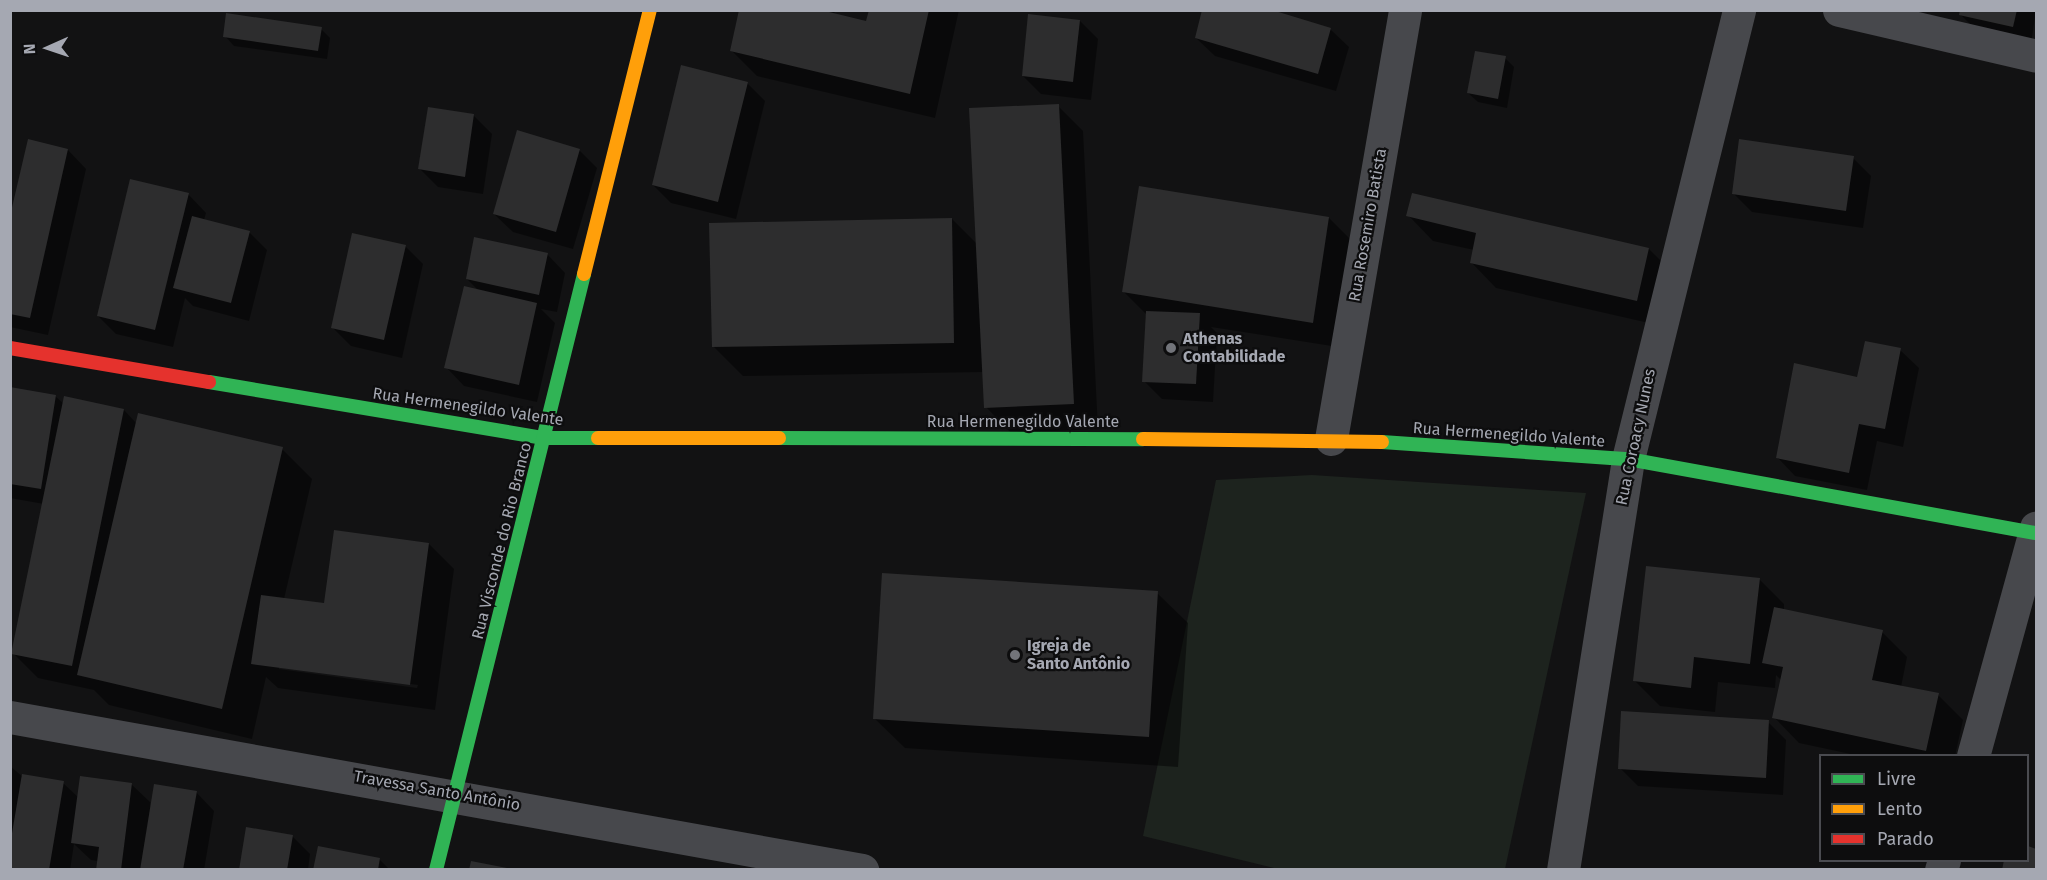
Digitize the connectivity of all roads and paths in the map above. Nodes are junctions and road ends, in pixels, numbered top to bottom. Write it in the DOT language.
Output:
graph roads {
  1 [pos="650,10"];
  2 [pos="1405,10"];
  3 [pos="1739,10"];
  4 [pos="1839,10"];
  5 [pos="2037,56"];
  6 [pos="10,348"];
  7 [pos="545,438"];
  8 [pos="1331,439"];
  9 [pos="1629,459"];
  10 [pos="2036,530"];
  11 [pos="10,717"];
  12 [pos="1974,754"];
  13 [pos="456,794"];
  14 [pos="436,870"];
  15 [pos="862,870"];
  16 [pos="1563,870"];
  1 -- 7 [label="street, Rua Visconde do Rio Branco"];
  2 -- 8 [label="street, Rua Rosemiro Batista"];
  3 -- 9 [label="street, Rua Coroacy Nunes"];
  4 -- 5 [label="street"];
  6 -- 7 [label="street, Rua Hermenegildo Valente"];
  7 -- 8 [label="street, Rua Hermenegildo Valente"];
  7 -- 13 [label="street, Rua Visconde do Rio Branco"];
  8 -- 9 [label="street, Rua Hermenegildo Valente"];
  9 -- 10 [label="street, Rua Hermenegildo Valente"];
  9 -- 16 [label="street, Rua Coroacy Nunes"];
  10 -- 12 [label="street"];
  11 -- 13 [label="street, Travessa Santo Antônio"];
  13 -- 14 [label="street, Rua Visconde do Rio Branco"];
  13 -- 15 [label="street, Travessa Santo Antônio"];
}
